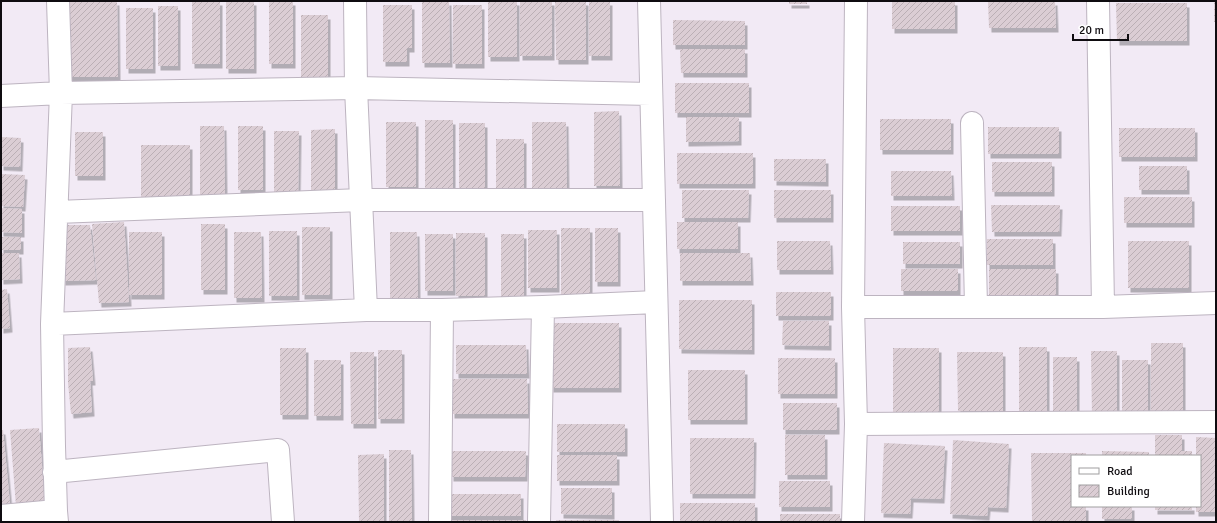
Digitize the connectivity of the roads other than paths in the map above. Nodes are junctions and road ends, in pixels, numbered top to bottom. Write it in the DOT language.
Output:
graph roads {
  1 [pos="58,1"];
  2 [pos="355,1"];
  3 [pos="649,1"];
  4 [pos="856,1"];
  5 [pos="1098,1"];
  6 [pos="356,88"];
  7 [pos="61,93"];
  8 [pos="651,94"];
  9 [pos="1,96"];
  10 [pos="972,124"];
  11 [pos="361,200"];
  12 [pos="654,200"];
  13 [pos="56,212"];
  14 [pos="656,302"];
  15 [pos="1216,303"];
  16 [pos="543,307"];
  17 [pos="853,307"];
  18 [pos="976,307"];
  19 [pos="1103,307"];
  20 [pos="366,310"];
  21 [pos="442,310"];
  22 [pos="52,324"];
  23 [pos="1216,422"];
  24 [pos="856,424"];
  25 [pos="54,472"];
  26 [pos="1,516"];
  27 [pos="56,516"];
  28 [pos="283,522"];
  29 [pos="440,522"];
  30 [pos="539,522"];
  31 [pos="662,522"];
  32 [pos="853,522"];
  1 -- 7 [label="street"];
  2 -- 6 [label="street"];
  3 -- 8 [label="street"];
  4 -- 17 [label="street"];
  5 -- 19 [label="street"];
  6 -- 7 [label="street"];
  6 -- 8 [label="street"];
  6 -- 11 [label="street"];
  7 -- 9 [label="street"];
  7 -- 13 [label="street"];
  8 -- 12 [label="street"];
  10 -- 18 [label="street"];
  11 -- 12 [label="street"];
  11 -- 13 [label="street"];
  11 -- 20 [label="street"];
  12 -- 14 [label="street"];
  13 -- 22 [label="street"];
  14 -- 16 [label="street"];
  14 -- 31 [label="street"];
  15 -- 19 [label="street"];
  16 -- 21 [label="street"];
  16 -- 30 [label="street"];
  17 -- 18 [label="street"];
  17 -- 24 [label="street"];
  18 -- 19 [label="street"];
  20 -- 21 [label="street"];
  20 -- 22 [label="street"];
  21 -- 29 [label="street"];
  22 -- 25 [label="street"];
  23 -- 24 [label="street"];
  24 -- 32 [label="street"];
  25 -- 27 [label="street"];
  25 -- 28 [label="street"];
  26 -- 27 [label="street"];
}
